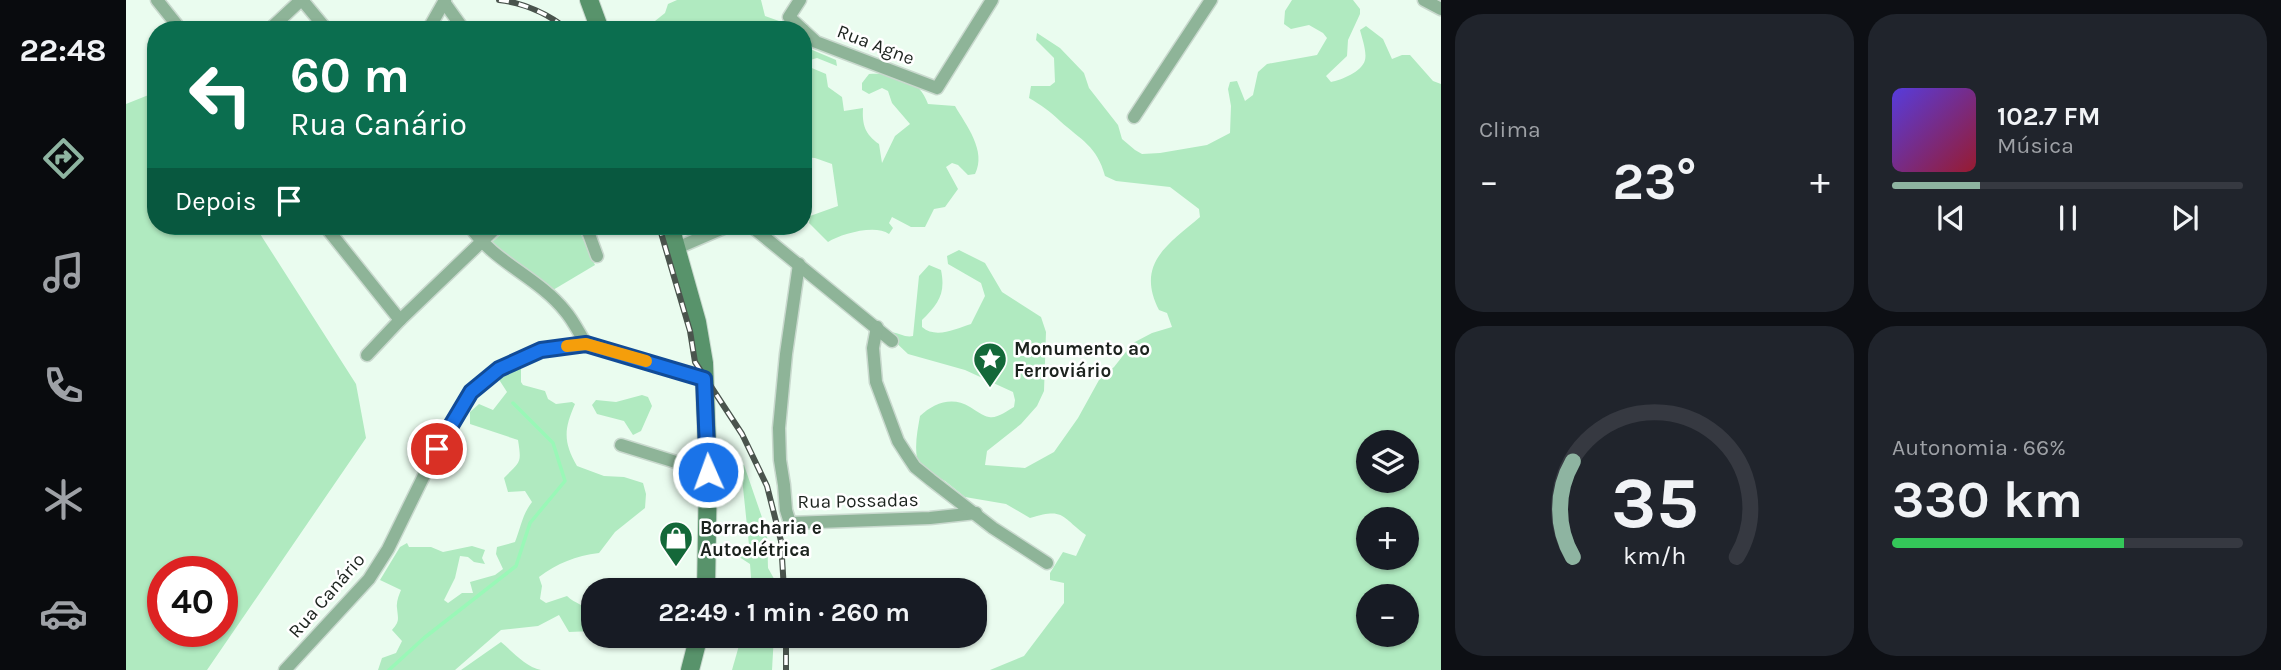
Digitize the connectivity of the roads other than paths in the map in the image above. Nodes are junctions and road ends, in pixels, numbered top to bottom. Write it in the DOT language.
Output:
graph roads {
  1 [pos="157,0"];
  2 [pos="302,0"];
  3 [pos="589,0"];
  4 [pos="800,0"];
  5 [pos="992,0"];
  6 [pos="1211,0"];
  7 [pos="1424,0"];
  8 [pos="444,1"];
  9 [pos="1441,9"];
  10 [pos="174,21"];
  11 [pos="279,21"];
  12 [pos="320,21"];
  13 [pos="433,21"];
  14 [pos="458,21"];
  15 [pos="597,21"];
  16 [pos="793,21"];
  17 [pos="812,38"];
  18 [pos="1134,117"];
  19 [pos="332,235"];
  20 [pos="476,235"];
  21 [pos="488,235"];
  22 [pos="589,235"];
  23 [pos="673,235"];
  24 [pos="707,235"];
  25 [pos="762,235"];
  26 [pos="480,242"];
  27 [pos="677,248"];
  28 [pos="597,256"];
  29 [pos="799,264"];
  30 [pos="400,320"];
  31 [pos="877,327"];
  32 [pos="892,341"];
  33 [pos="586,344"];
  34 [pos="367,355"];
  35 [pos="704,379"];
  36 [pos="621,445"];
  37 [pos="708,472"];
  38 [pos="976,513"];
  39 [pos="1047,563"];
  40 [pos="706,578"];
  41 [pos="696,648"];
  42 [pos="285,670"];
  43 [pos="690,670"];
  1 -- 10 [label="street"];
  2 -- 11 [label="street"];
  2 -- 12 [label="street"];
  3 -- 15 [label="street"];
  4 -- 16 [label="street, Rua Agne"];
  5 -- 17 [label="street, Rua Agne"];
  6 -- 18 [label="street"];
  7 -- 9 [label="street"];
  8 -- 13 [label="street"];
  8 -- 14 [label="street"];
  19 -- 30 [label="street"];
  20 -- 26 [label="street"];
  21 -- 26 [label="street"];
  22 -- 28 [label="street"];
  23 -- 27 [label="street"];
  24 -- 27 [label="street"];
  25 -- 29 [label="street"];
  26 -- 30 [label="street"];
  26 -- 33 [label="street"];
  27 -- 35 [label="street"];
  29 -- 31 [label="street"];
  29 -- 38 [label="street, Rua Possadas"];
  30 -- 34 [label="street"];
  31 -- 32 [label="street"];
  31 -- 38 [label="street"];
  33 -- 35 [label="street, Rua Canário"];
  33 -- 42 [label="street, Rua Canário"];
  35 -- 37 [label="street"];
  36 -- 37 [label="street"];
  37 -- 40 [label="street"];
  38 -- 39 [label="street"];
  41 -- 43 [label="street"];
}
